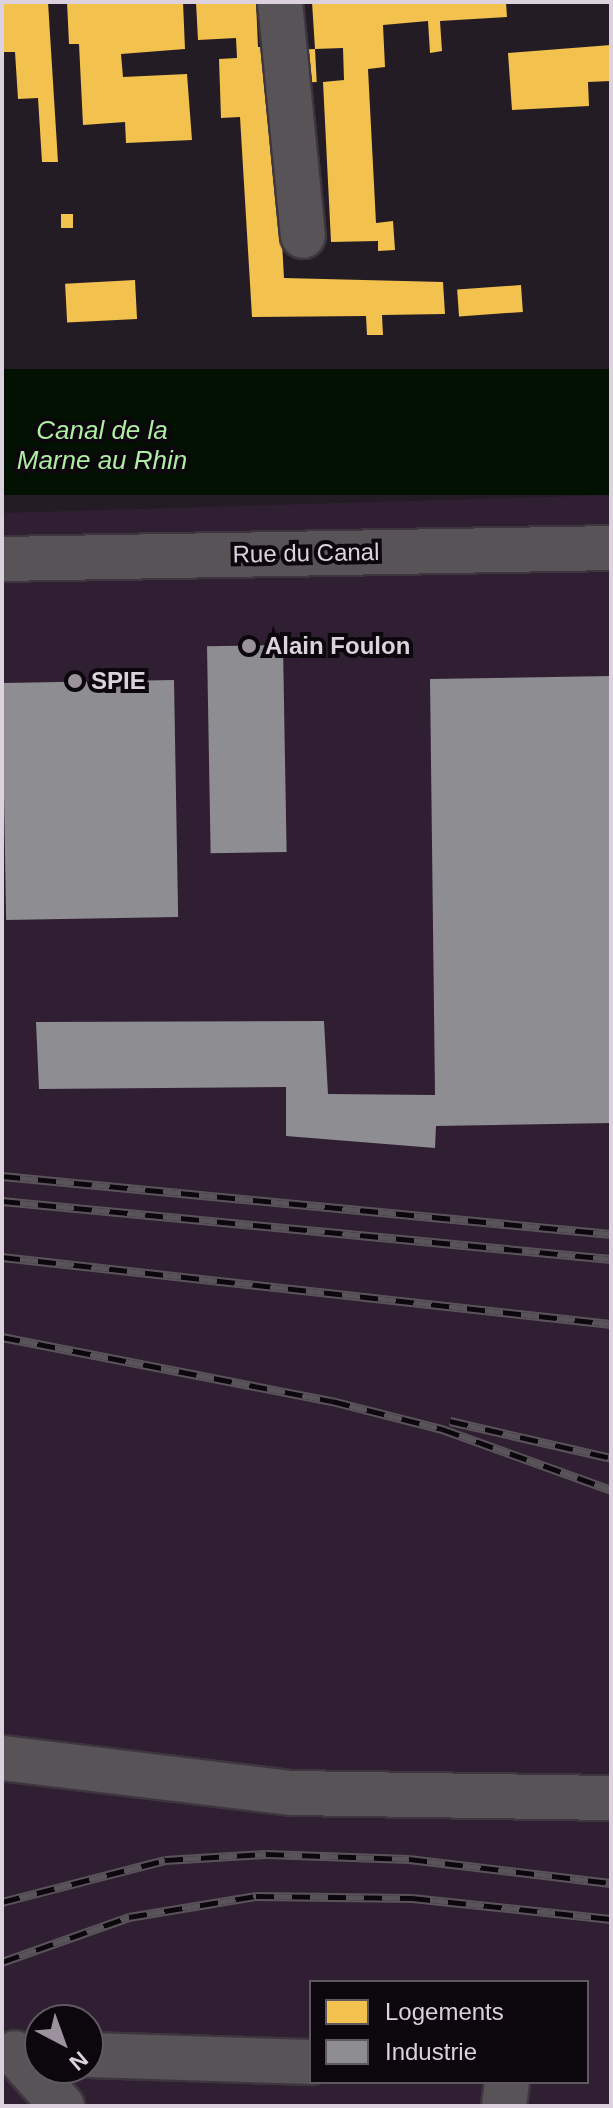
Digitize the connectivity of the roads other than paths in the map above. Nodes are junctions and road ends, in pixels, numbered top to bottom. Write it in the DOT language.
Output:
graph roads {
  1 [pos="280,2"];
  2 [pos="303,236"];
  3 [pos="611,548"];
  4 [pos="2,559"];
  5 [pos="2,1758"];
  6 [pos="611,1798"];
  7 [pos="19,2055"];
  8 [pos="104,2056"];
  9 [pos="309,2062"];
  10 [pos="507,2084"];
  11 [pos="62,2106"];
  12 [pos="504,2106"];
  1 -- 2 [label="street"];
  3 -- 4 [label="street, Rue du Canal"];
  5 -- 6 [label="street"];
  7 -- 11 [label="street"];
  8 -- 9 [label="street"];
  10 -- 12 [label="street"];
}
